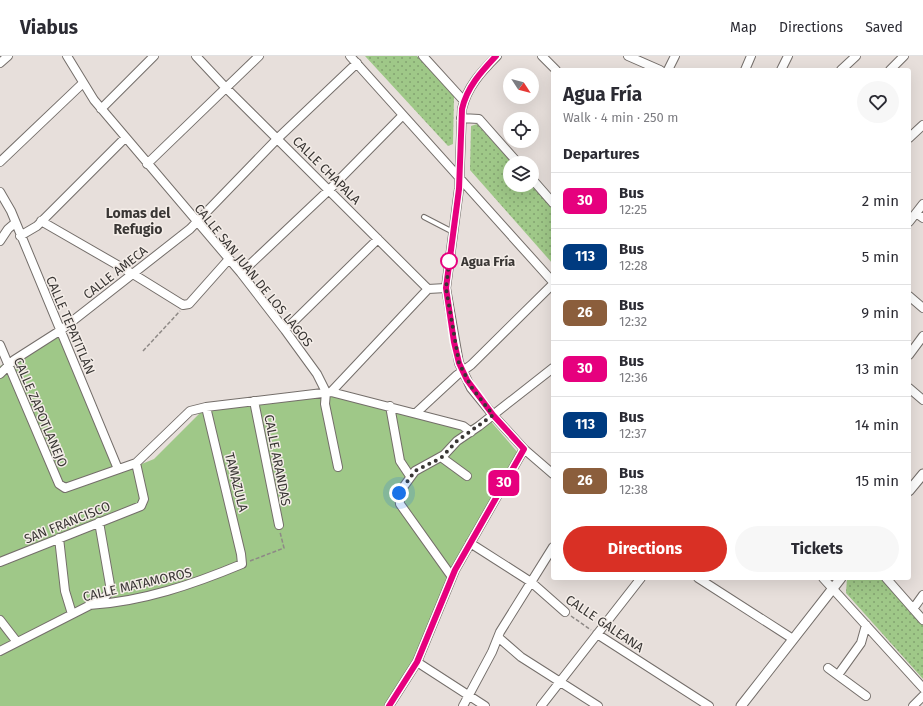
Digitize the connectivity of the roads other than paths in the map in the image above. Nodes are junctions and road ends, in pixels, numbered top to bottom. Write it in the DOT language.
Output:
graph roads {
  1 [pos="8,56"];
  2 [pos="67,56"];
  3 [pos="154,56"];
  4 [pos="196,56"];
  5 [pos="259,56"];
  6 [pos="350,56"];
  7 [pos="423,56"];
  8 [pos="496,56"];
  9 [pos="542,56"];
  10 [pos="628,56"];
  11 [pos="675,56"];
  12 [pos="751,56"];
  13 [pos="788,56"];
  14 [pos="856,56"];
  15 [pos="904,56"];
  16 [pos="0,63"];
  17 [pos="357,63"];
  18 [pos="554,68"];
  19 [pos="655,68"];
  20 [pos="669,68"];
  21 [pos="747,68"];
  22 [pos="782,68"];
  23 [pos="843,68"];
  24 [pos="892,68"];
  25 [pos="83,83"];
  26 [pos="225,87"];
  27 [pos="464,101"];
  28 [pos="101,109"];
  29 [pos="403,116"];
  30 [pos="461,118"];
  31 [pos="923,125"];
  32 [pos="911,136"];
  33 [pos="125,138"];
  34 [pos="278,138"];
  35 [pos="512,156"];
  36 [pos="0,162"];
  37 [pos="147,164"];
  38 [pos="459,180"];
  39 [pos="539,187"];
  40 [pos="330,189"];
  41 [pos="0,192"];
  42 [pos="551,201"];
  43 [pos="923,204"];
  44 [pos="920,215"];
  45 [pos="424,217"];
  46 [pos="42,221"];
  47 [pos="911,221"];
  48 [pos="197,222"];
  49 [pos="15,223"];
  50 [pos="453,232"];
  51 [pos="20,236"];
  52 [pos="378,238"];
  53 [pos="0,241"];
  54 [pos="229,259"];
  55 [pos="241,273"];
  56 [pos="133,274"];
  57 [pos="551,281"];
  58 [pos="551,285"];
  59 [pos="446,288"];
  60 [pos="428,289"];
  61 [pos="911,298"];
  62 [pos="923,308"];
  63 [pos="61,330"];
  64 [pos="285,330"];
  65 [pos="923,336"];
  66 [pos="0,345"];
  67 [pos="911,352"];
  68 [pos="9,366"];
  69 [pos="551,370"];
  70 [pos="462,372"];
  71 [pos="0,374"];
  72 [pos="911,390"];
  73 [pos="328,392"];
  74 [pos="254,400"];
  75 [pos="923,400"];
  76 [pos="390,406"];
  77 [pos="206,407"];
  78 [pos="416,413"];
  79 [pos="493,415"];
  80 [pos="471,432"];
  81 [pos="524,449"];
  82 [pos="441,458"];
  83 [pos="136,462"];
  84 [pos="338,467"];
  85 [pos="118,469"];
  86 [pos="551,472"];
  87 [pos="923,474"];
  88 [pos="410,476"];
  89 [pos="467,476"];
  90 [pos="911,489"];
  91 [pos="99,522"];
  92 [pos="279,525"];
  93 [pos="59,538"];
  94 [pos="470,543"];
  95 [pos="551,550"];
  96 [pos="0,562"];
  97 [pos="242,564"];
  98 [pos="452,577"];
  99 [pos="639,580"];
  100 [pos="701,580"];
  101 [pos="824,580"];
  102 [pos="839,580"];
  103 [pos="888,580"];
  104 [pos="531,582"];
  105 [pos="832,589"];
  106 [pos="923,595"];
  107 [pos="89,605"];
  108 [pos="912,609"];
  109 [pos="566,612"];
  110 [pos="72,614"];
  111 [pos="0,620"];
  112 [pos="923,620"];
  113 [pos="866,625"];
  114 [pos="597,634"];
  115 [pos="498,637"];
  116 [pos="793,639"];
  117 [pos="17,642"];
  118 [pos="0,651"];
  119 [pos="417,662"];
  120 [pos="828,668"];
  121 [pos="838,675"];
  122 [pos="561,681"];
  123 [pos="923,688"];
  124 [pos="467,695"];
  125 [pos="866,696"];
  126 [pos="922,699"];
  127 [pos="389,706"];
  128 [pos="462,706"];
  129 [pos="485,706"];
  130 [pos="541,706"];
  131 [pos="598,706"];
  132 [pos="709,706"];
  133 [pos="741,706"];
  134 [pos="913,706"];
  1 -- 16 [label="street"];
  2 -- 25 [label="street, CALLE SAN JUAN DE LOS LAGOS"];
  3 -- 28 [label="street"];
  4 -- 26 [label="street, CALLE CHAPALA"];
  5 -- 26 [label="street"];
  6 -- 17 [label="street"];
  7 -- 27 [label="street"];
  8 -- 27 [label="street"];
  9 -- 18 [label="street"];
  10 -- 19 [label="street"];
  11 -- 20 [label="street"];
  12 -- 21 [label="street"];
  13 -- 22 [label="street"];
  14 -- 23 [label="street"];
  15 -- 24 [label="street"];
  17 -- 29 [label="street"];
  17 -- 34 [label="street, CALLE AMECA"];
  25 -- 28 [label="street, CALLE SAN JUAN DE LOS LAGOS"];
  25 -- 36 [label="street"];
  26 -- 34 [label="street, CALLE CHAPALA"];
  26 -- 37 [label="street"];
  27 -- 30 [label="street"];
  28 -- 33 [label="street, CALLE SAN JUAN DE LOS LAGOS"];
  29 -- 38 [label="street"];
  29 -- 40 [label="street"];
  30 -- 35 [label="street"];
  30 -- 38 [label="street"];
  31 -- 32 [label="street"];
  33 -- 37 [label="street, CALLE SAN JUAN DE LOS LAGOS"];
  33 -- 46 [label="street"];
  34 -- 40 [label="street, CALLE CHAPALA"];
  34 -- 48 [label="street, CALLE AMECA"];
  37 -- 48 [label="street, CALLE SAN JUAN DE LOS LAGOS"];
  38 -- 50 [label="street"];
  38 -- 57 [label="street"];
  39 -- 42 [label="street"];
  40 -- 52 [label="street, CALLE CHAPALA"];
  40 -- 55 [label="street"];
  41 -- 49 [label="street, CALLE TEPATITLÁN"];
  43 -- 44 [label="street"];
  44 -- 47 [label="street"];
  45 -- 50 [label="lane"];
  46 -- 51 [label="street"];
  46 -- 56 [label="street"];
  48 -- 54 [label="street, CALLE SAN JUAN DE LOS LAGOS"];
  48 -- 56 [label="street, CALLE AMECA"];
  49 -- 51 [label="street, CALLE TEPATITLÁN"];
  49 -- 53 [label="street"];
  50 -- 59 [label="street"];
  51 -- 63 [label="street, CALLE TEPATITLÁN"];
  52 -- 60 [label="street, CALLE CHAPALA"];
  52 -- 64 [label="street"];
  54 -- 55 [label="street, CALLE SAN JUAN DE LOS LAGOS"];
  54 -- 56 [label="street"];
  55 -- 64 [label="street, CALLE SAN JUAN DE LOS LAGOS"];
  56 -- 63 [label="street, CALLE AMECA"];
  58 -- 70 [label="street"];
  59 -- 60 [label="street"];
  59 -- 70 [label="street"];
  60 -- 73 [label="street"];
  61 -- 62 [label="street"];
  63 -- 68 [label="street, CALLE AMECA"];
  63 -- 85 [label="street, CALLE TEPATITLÁN"];
  64 -- 73 [label="street, CALLE SAN JUAN DE LOS LAGOS"];
  65 -- 67 [label="street"];
  66 -- 68 [label="street, CALLE ZAPOTLANEJO"];
  68 -- 71 [label="street, CALLE AMECA"];
  68 -- 85 [label="street, CALLE ZAPOTLANEJO"];
  69 -- 79 [label="street"];
  70 -- 78 [label="street"];
  70 -- 79 [label="street"];
  72 -- 75 [label="street"];
  73 -- 74 [label="street"];
  73 -- 76 [label="street"];
  73 -- 84 [label="street"];
  74 -- 77 [label="street"];
  74 -- 92 [label="street, CALLE ARANDAS"];
  76 -- 78 [label="street"];
  76 -- 88 [label="street"];
  77 -- 83 [label="street"];
  77 -- 97 [label="street, TAMAZULA"];
  78 -- 80 [label="street"];
  79 -- 80 [label="street"];
  79 -- 81 [label="street"];
  80 -- 82 [label="street"];
  81 -- 86 [label="street"];
  81 -- 94 [label="street"];
  82 -- 88 [label="street"];
  82 -- 89 [label="street"];
  83 -- 85 [label="street"];
  83 -- 91 [label="street, SAN FRANCISCO"];
  87 -- 90 [label="street"];
  88 -- 98 [label="street"];
  91 -- 93 [label="street, SAN FRANCISCO"];
  91 -- 107 [label="street"];
  93 -- 96 [label="street, SAN FRANCISCO"];
  93 -- 110 [label="street"];
  94 -- 98 [label="street"];
  94 -- 104 [label="street, CALLE GALEANA"];
  95 -- 104 [label="street"];
  97 -- 107 [label="street, CALLE MATAMOROS"];
  98 -- 119 [label="street"];
  99 -- 114 [label="street"];
  100 -- 116 [label="street"];
  101 -- 105 [label="street"];
  102 -- 105 [label="street"];
  103 -- 108 [label="street"];
  104 -- 109 [label="street, CALLE GALEANA"];
  104 -- 115 [label="street"];
  105 -- 113 [label="street"];
  105 -- 116 [label="street"];
  106 -- 108 [label="street"];
  107 -- 110 [label="street, CALLE MATAMOROS"];
  108 -- 112 [label="street"];
  110 -- 117 [label="street, CALLE MATAMOROS"];
  111 -- 117 [label="street"];
  113 -- 121 [label="street"];
  113 -- 123 [label="street"];
  114 -- 122 [label="street"];
  114 -- 132 [label="street, CALLE GALEANA"];
  115 -- 122 [label="street"];
  115 -- 124 [label="street"];
  116 -- 133 [label="street"];
  117 -- 118 [label="street, CALLE MATAMOROS"];
  119 -- 124 [label="street"];
  119 -- 127 [label="street"];
  120 -- 121 [label="street"];
  121 -- 125 [label="street"];
  122 -- 130 [label="street"];
  122 -- 131 [label="street"];
  124 -- 128 [label="street"];
  124 -- 129 [label="street"];
  126 -- 134 [label="street"];
}
